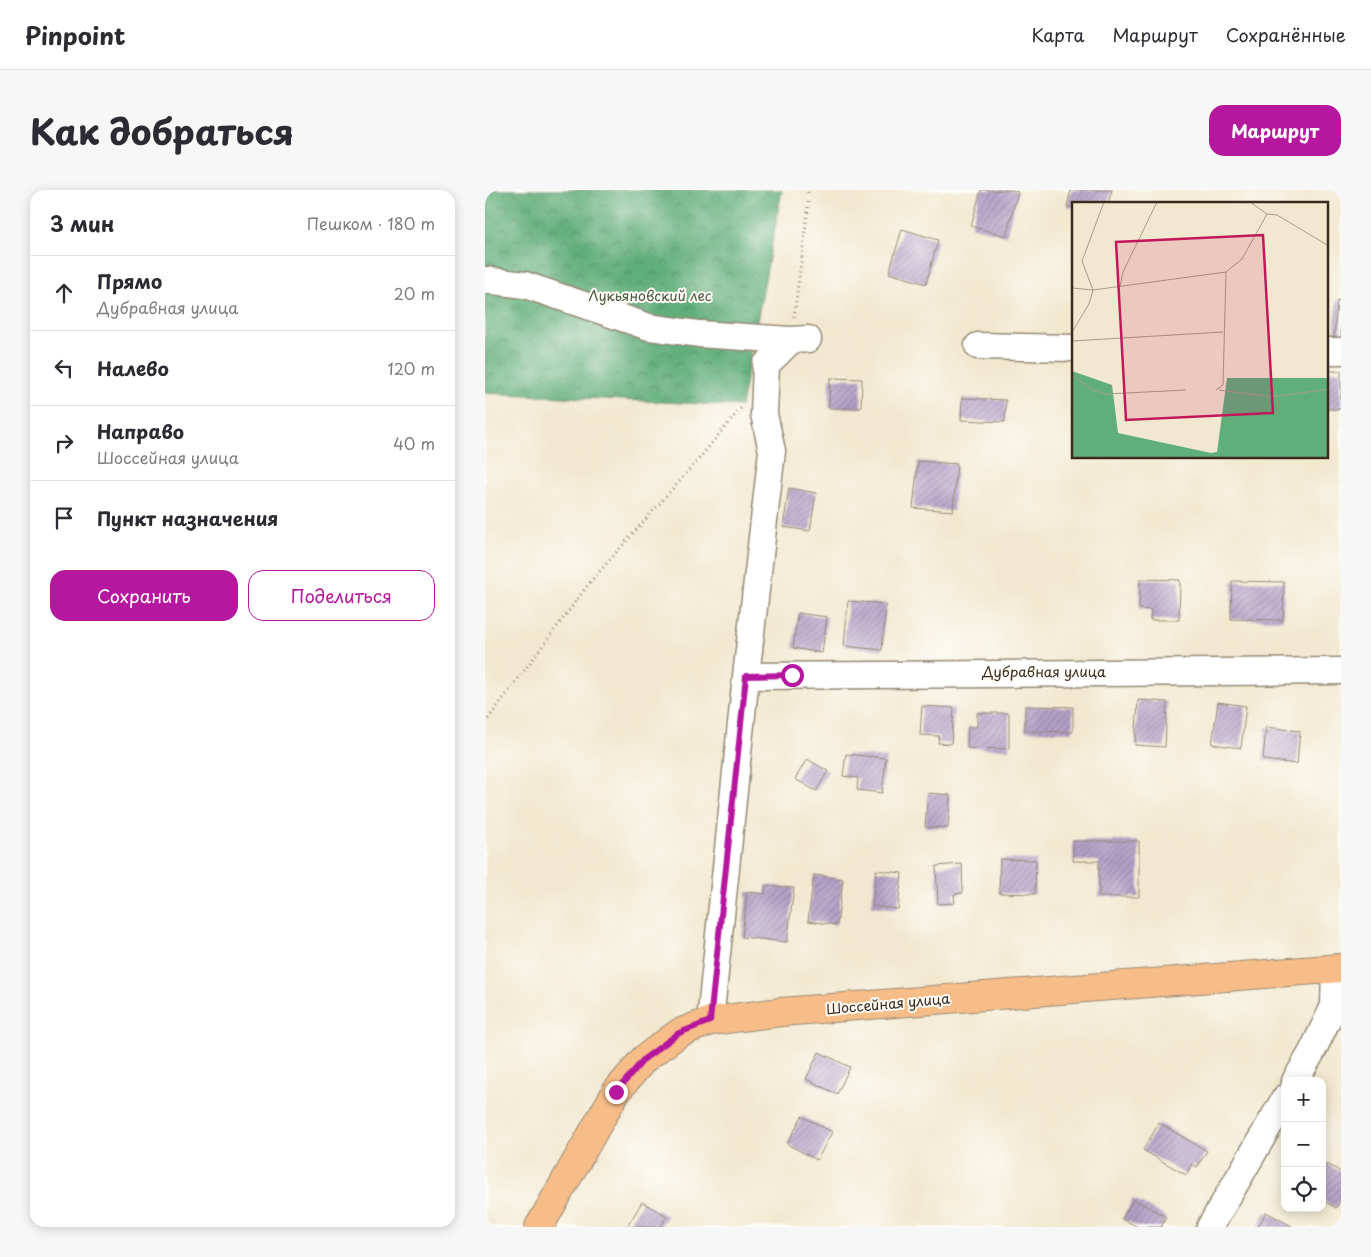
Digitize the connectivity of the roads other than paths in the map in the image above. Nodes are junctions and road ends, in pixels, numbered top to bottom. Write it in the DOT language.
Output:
graph roads {
  1 [pos="485,280"];
  2 [pos="978,346"];
  3 [pos="1072,348"];
  4 [pos="1341,670"];
  5 [pos="746,676"];
  6 [pos="1338,968"];
  7 [pos="710,1021"];
  8 [pos="1297,1077"];
  9 [pos="1281,1105"];
  10 [pos="539,1227"];
  11 [pos="1209,1227"];
  1 -- 5 [label="street"];
  2 -- 3 [label="street"];
  4 -- 5 [label="street, Дубравная улица"];
  5 -- 7 [label="street"];
  6 -- 7 [label="main road, Шоссейная улица"];
  6 -- 8 [label="street"];
  7 -- 10 [label="main road, Шоссейная улица"];
  9 -- 11 [label="street"];
}
